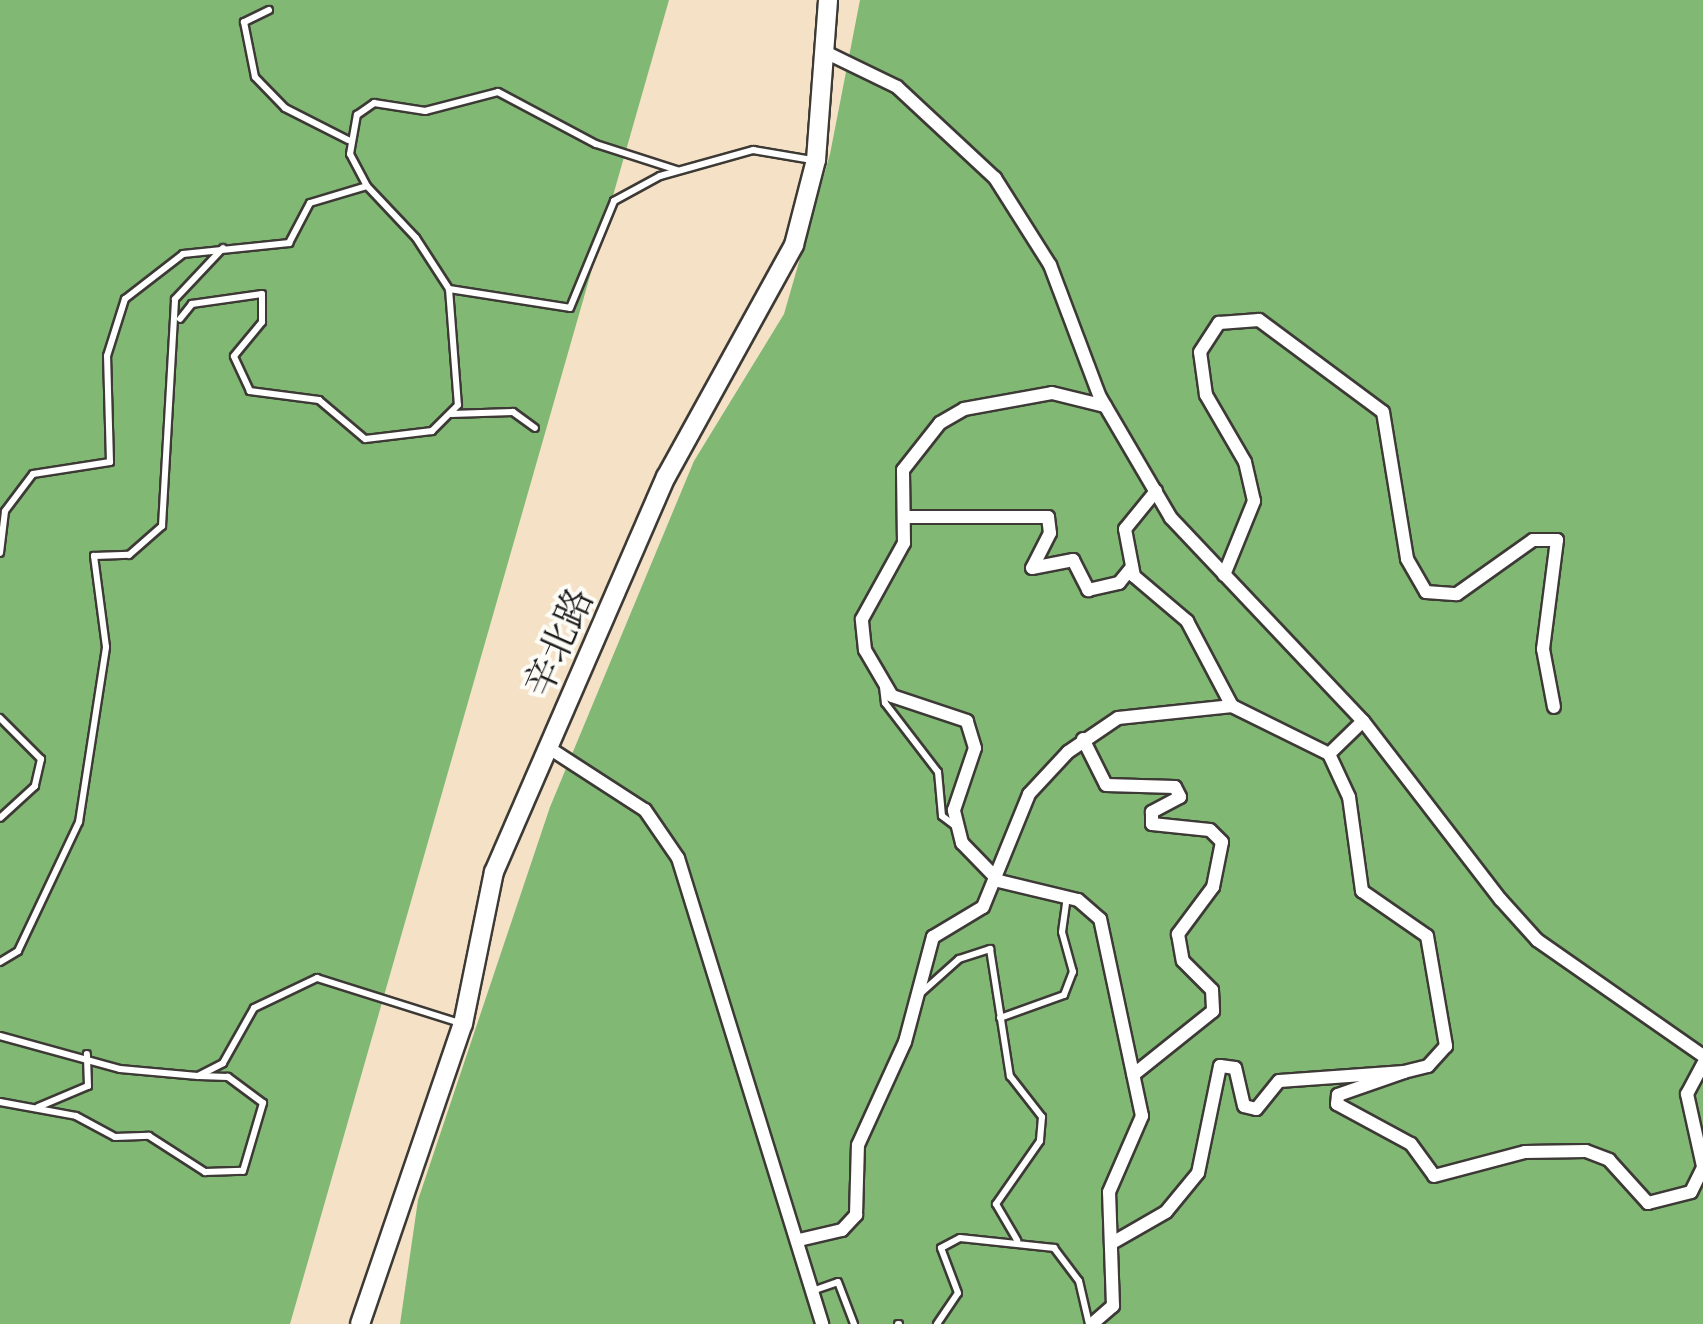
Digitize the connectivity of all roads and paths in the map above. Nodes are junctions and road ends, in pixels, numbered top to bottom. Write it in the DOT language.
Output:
graph roads {
  1 [pos="828,0"];
  2 [pos="268,10"];
  3 [pos="824,51"];
  4 [pos="350,141"];
  5 [pos="816,160"];
  6 [pos="682,172"];
  7 [pos="367,186"];
  8 [pos="224,247"];
  9 [pos="449,289"];
  10 [pos="180,320"];
  11 [pos="1106,406"];
  12 [pos="450,413"];
  13 [pos="535,428"];
  14 [pos="1156,492"];
  15 [pos="906,517"];
  16 [pos="0,553"];
  17 [pos="1132,567"];
  18 [pos="1224,574"];
  19 [pos="883,686"];
  20 [pos="1232,706"];
  21 [pos="1554,707"];
  22 [pos="0,718"];
  23 [pos="1363,722"];
  24 [pos="1083,740"];
  25 [pos="549,748"];
  26 [pos="1329,754"];
  27 [pos="0,818"];
  28 [pos="955,826"];
  29 [pos="999,881"];
  30 [pos="1067,898"];
  31 [pos="0,962"];
  32 [pos="920,994"];
  33 [pos="1000,1018"];
  34 [pos="463,1024"];
  35 [pos="0,1036"];
  36 [pos="87,1053"];
  37 [pos="1703,1056"];
  38 [pos="1703,1064"];
  39 [pos="1404,1072"];
  40 [pos="1133,1075"];
  41 [pos="198,1076"];
  42 [pos="0,1102"];
  43 [pos="38,1106"];
  44 [pos="1703,1166"];
  45 [pos="799,1240"];
  46 [pos="1016,1240"];
  47 [pos="1112,1244"];
  48 [pos="815,1290"];
  49 [pos="360,1324"];
  50 [pos="822,1324"];
  51 [pos="854,1324"];
  52 [pos="937,1324"];
  53 [pos="1090,1324"];
  1 -- 3 [label="main road, 辛北路"];
  2 -- 4 [label="lane"];
  3 -- 5 [label="main road, 辛北路"];
  3 -- 11 [label="street"];
  4 -- 6 [label="lane"];
  4 -- 7 [label="lane"];
  5 -- 6 [label="lane"];
  5 -- 25 [label="main road, 辛北路"];
  6 -- 9 [label="lane"];
  7 -- 8 [label="lane"];
  7 -- 9 [label="lane"];
  8 -- 10 [label="lane"];
  8 -- 16 [label="lane"];
  9 -- 12 [label="lane"];
  10 -- 12 [label="lane"];
  10 -- 31 [label="lane"];
  11 -- 14 [label="street"];
  11 -- 15 [label="street"];
  12 -- 13 [label="lane"];
  14 -- 17 [label="street"];
  14 -- 18 [label="street"];
  15 -- 17 [label="street"];
  15 -- 19 [label="street"];
  17 -- 20 [label="street"];
  18 -- 21 [label="street"];
  18 -- 23 [label="street"];
  19 -- 28 [label="lane"];
  19 -- 28 [label="street"];
  20 -- 24 [label="street"];
  20 -- 26 [label="street"];
  22 -- 27 [label="lane"];
  23 -- 26 [label="street"];
  23 -- 37 [label="street"];
  24 -- 29 [label="street"];
  24 -- 40 [label="street"];
  25 -- 34 [label="main road, 辛北路"];
  25 -- 45 [label="street"];
  26 -- 39 [label="street"];
  28 -- 29 [label="street"];
  29 -- 30 [label="street"];
  29 -- 32 [label="street"];
  30 -- 33 [label="lane"];
  30 -- 40 [label="street"];
  32 -- 33 [label="lane"];
  32 -- 45 [label="street"];
  33 -- 46 [label="lane"];
  34 -- 41 [label="lane"];
  34 -- 49 [label="main road, 辛北路"];
  35 -- 36 [label="lane"];
  36 -- 41 [label="lane"];
  36 -- 43 [label="lane"];
  38 -- 44 [label="street"];
  39 -- 44 [label="street"];
  39 -- 47 [label="street"];
  40 -- 47 [label="street"];
  41 -- 43 [label="lane"];
  42 -- 43 [label="lane"];
  45 -- 48 [label="street"];
  46 -- 52 [label="lane"];
  46 -- 53 [label="lane"];
  47 -- 53 [label="street"];
  48 -- 50 [label="street"];
  48 -- 51 [label="lane"];
}
